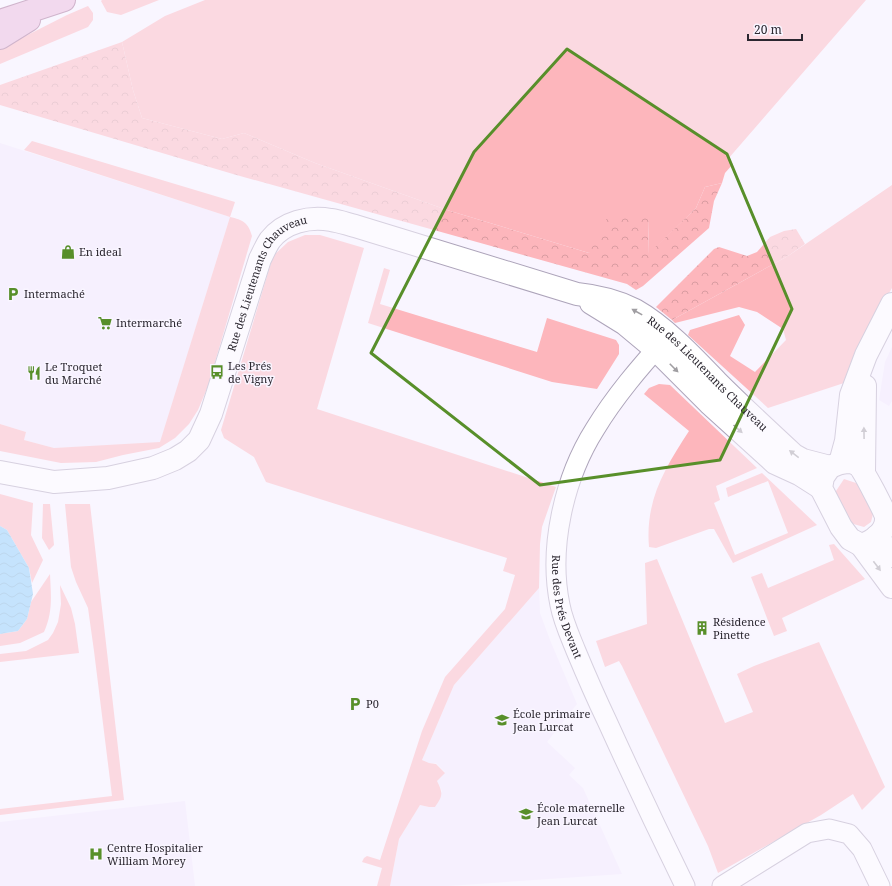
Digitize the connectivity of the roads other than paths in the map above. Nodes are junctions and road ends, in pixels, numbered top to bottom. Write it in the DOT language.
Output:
graph roads {
  1 [pos="58,2"];
  2 [pos="0,21"];
  3 [pos="0,38"];
  4 [pos="892,304"];
  5 [pos="662,342"];
  6 [pos="866,355"];
  7 [pos="835,465"];
  8 [pos="0,472"];
  9 [pos="864,472"];
  10 [pos="822,488"];
  11 [pos="879,528"];
  12 [pos="892,556"];
  13 [pos="892,587"];
  14 [pos="679,885"];
  15 [pos="722,886"];
  16 [pos="880,886"];
  1 -- 2 [label="main road"];
  1 -- 3 [label="main road"];
  4 -- 6 [label="street"];
  7 -- 5 [label="street, Rue des Lieutenants Chauveau, one-way"];
  5 -- 8 [label="street, Rue des Lieutenants Chauveau"];
  5 -- 10 [label="street, Rue des Lieutenants Chauveau, one-way"];
  5 -- 14 [label="street, Rue des Prés Devant"];
  6 -- 7 [label="street"];
  9 -- 6 [label="street, one-way"];
  7 -- 9 [label="street, Rue des Lieutenants Chauveau"];
  7 -- 10 [label="street"];
  9 -- 11 [label="street"];
  10 -- 11 [label="street"];
  11 -- 12 [label="street"];
  11 -- 13 [label="street, one-way"];
  15 -- 16 [label="street"];
}
